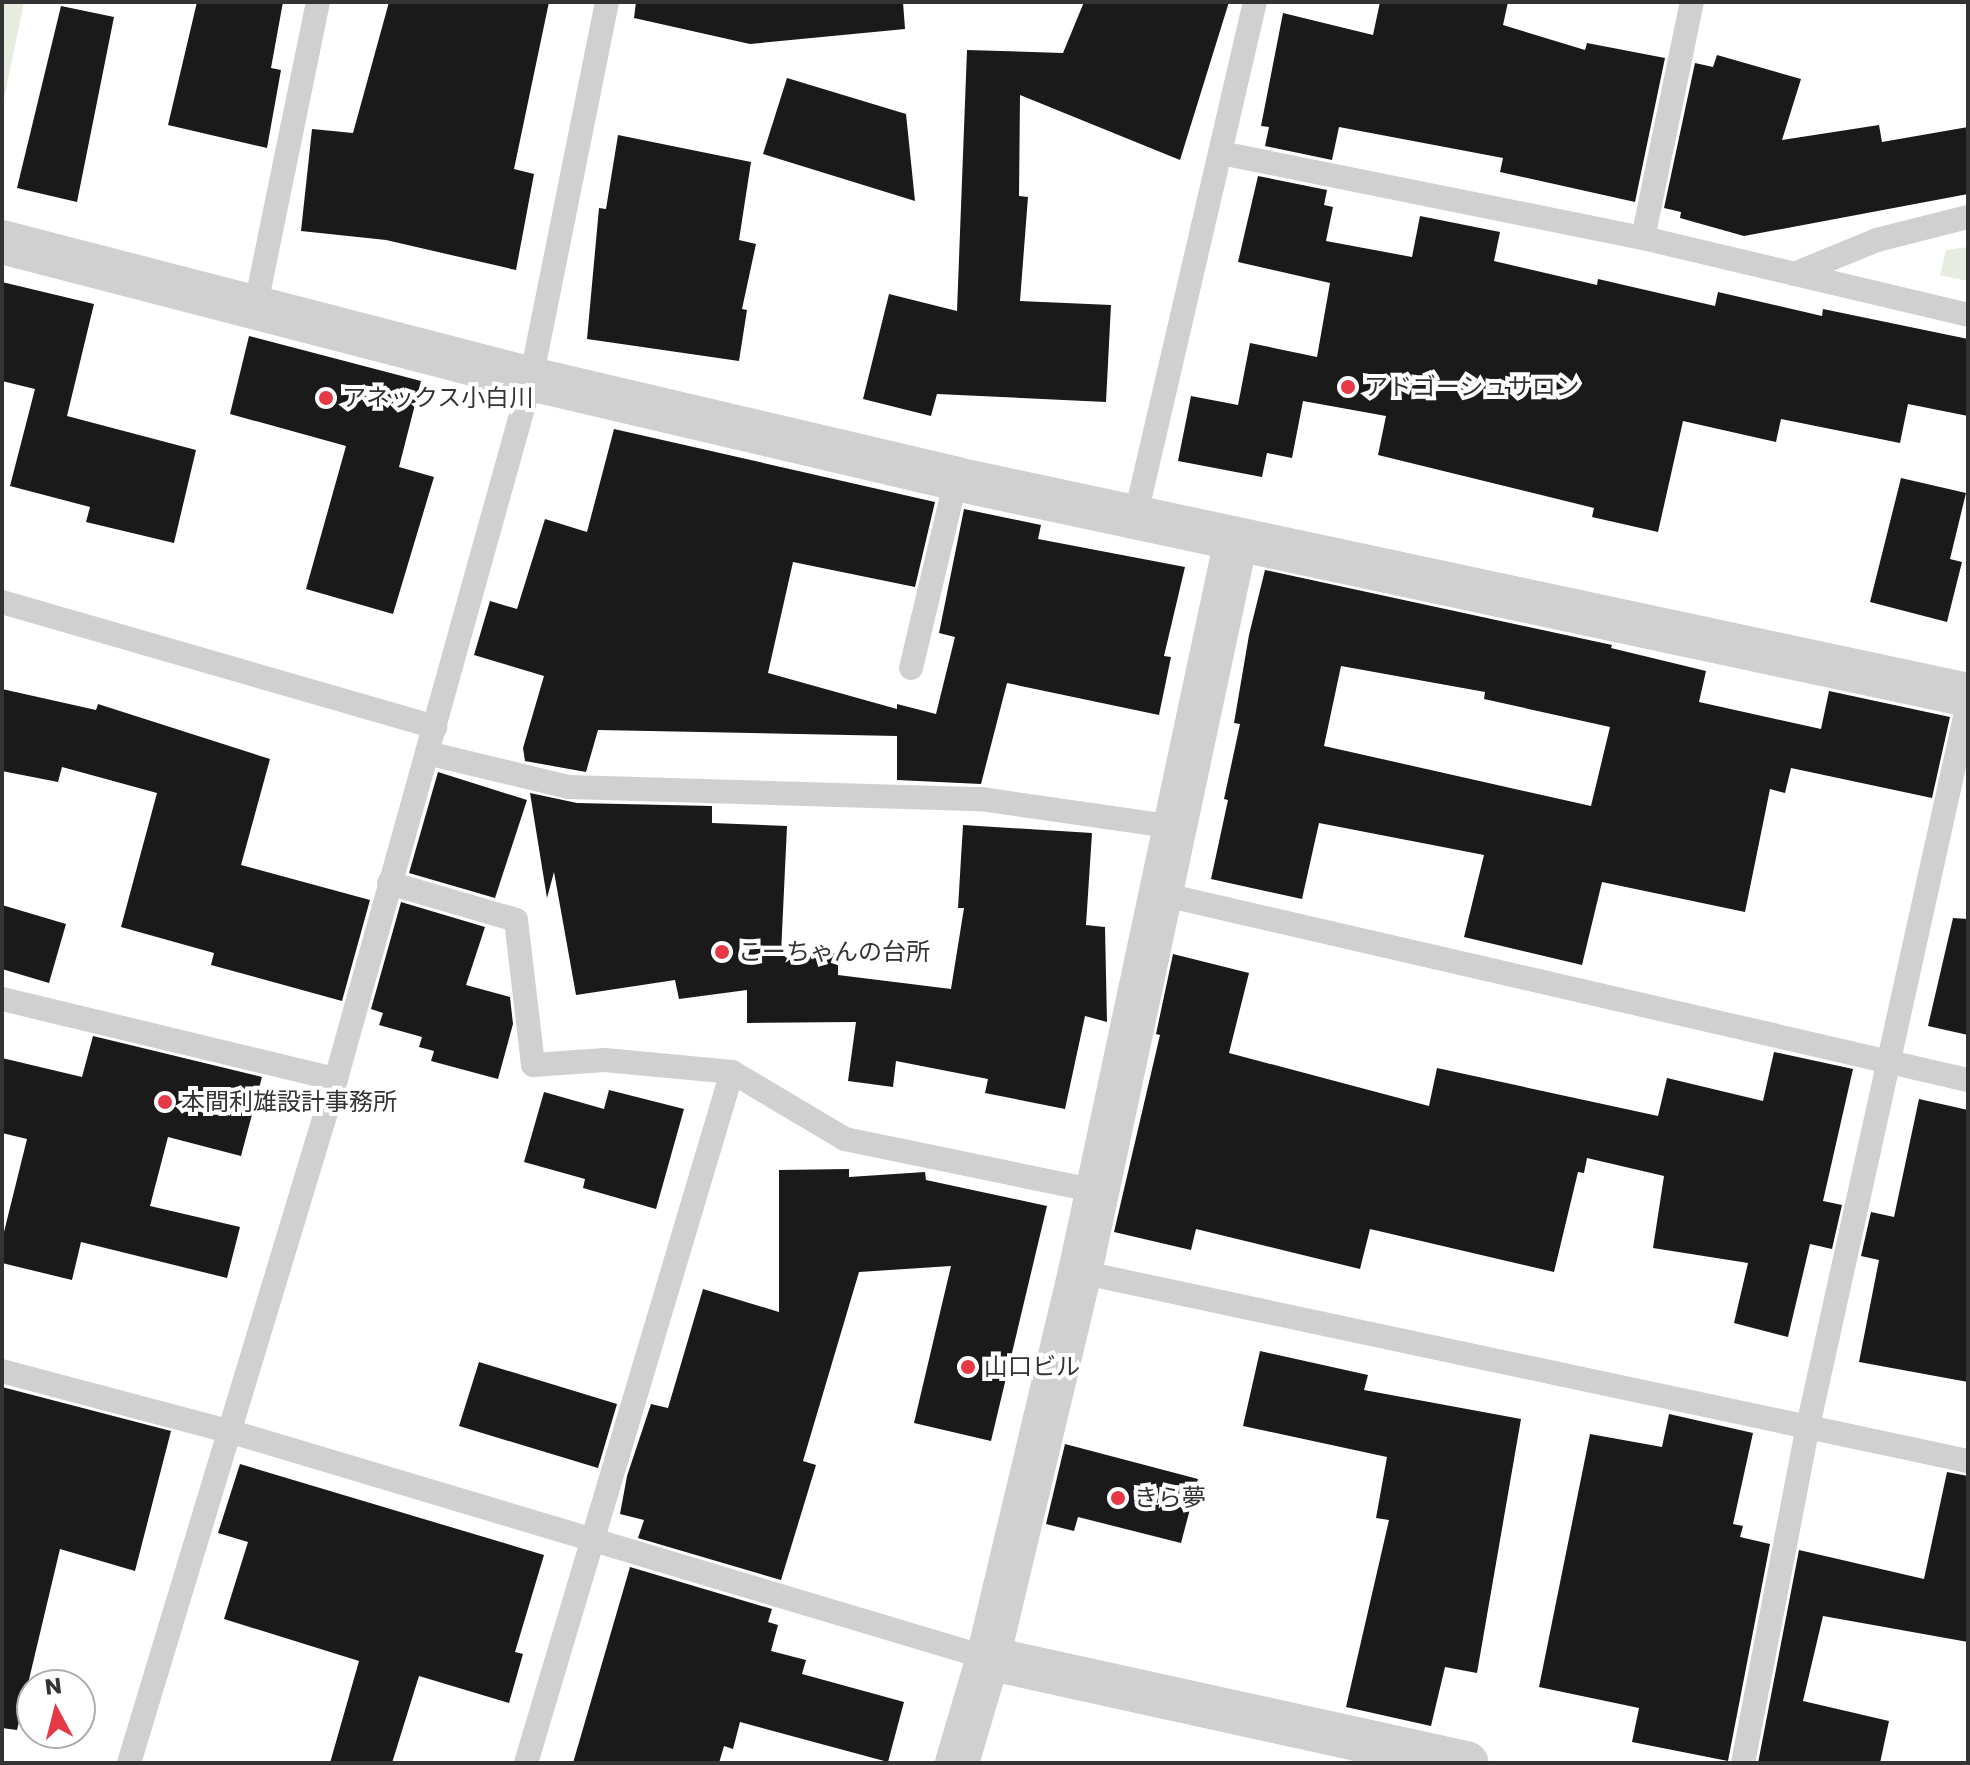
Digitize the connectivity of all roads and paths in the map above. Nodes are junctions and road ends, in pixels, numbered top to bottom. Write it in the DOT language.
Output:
graph roads {
  1 [pos="318,2"];
  2 [pos="607,2"];
  3 [pos="1255,2"];
  4 [pos="1692,2"];
  5 [pos="1221,153"];
  6 [pos="1968,217"];
  7 [pos="1643,238"];
  8 [pos="2,242"];
  9 [pos="1794,274"];
  10 [pos="256,304"];
  11 [pos="1968,315"];
  12 [pos="531,379"];
  13 [pos="956,479"];
  14 [pos="1136,514"];
  15 [pos="1236,540"];
  16 [pos="2,602"];
  17 [pos="911,668"];
  18 [pos="1968,695"];
  19 [pos="1968,703"];
  20 [pos="435,727"];
  21 [pos="427,753"];
  22 [pos="1176,827"];
  23 [pos="389,883"];
  24 [pos="1161,894"];
  25 [pos="2,999"];
  26 [pos="1888,1064"];
  27 [pos="732,1072"];
  28 [pos="336,1079"];
  29 [pos="1968,1080"];
  30 [pos="1097,1191"];
  31 [pos="1080,1272"];
  32 [pos="2,1371"];
  33 [pos="1808,1426"];
  34 [pos="232,1432"];
  35 [pos="1968,1461"];
  36 [pos="593,1538"];
  37 [pos="988,1658"];
  38 [pos="129,1763"];
  39 [pos="526,1763"];
  40 [pos="957,1763"];
  41 [pos="1467,1763"];
  42 [pos="1743,1763"];
  1 -- 10 [label="lane"];
  2 -- 12 [label="lane"];
  3 -- 5 [label="lane"];
  4 -- 7 [label="lane"];
  5 -- 7 [label="lane"];
  5 -- 14 [label="lane"];
  6 -- 9 [label="lane"];
  7 -- 9 [label="lane"];
  8 -- 10 [label="street"];
  9 -- 11 [label="lane"];
  10 -- 12 [label="street"];
  12 -- 13 [label="street"];
  12 -- 20 [label="lane"];
  13 -- 14 [label="street"];
  13 -- 17 [label="lane"];
  14 -- 15 [label="street"];
  15 -- 18 [label="street"];
  15 -- 22 [label="street"];
  16 -- 20 [label="lane"];
  19 -- 26 [label="lane"];
  20 -- 21 [label="lane"];
  21 -- 22 [label="lane"];
  21 -- 23 [label="lane"];
  22 -- 24 [label="street"];
  23 -- 27 [label="lane"];
  23 -- 28 [label="lane"];
  24 -- 26 [label="lane"];
  24 -- 30 [label="street"];
  25 -- 28 [label="lane"];
  26 -- 29 [label="lane"];
  26 -- 33 [label="lane"];
  27 -- 30 [label="lane"];
  27 -- 36 [label="lane"];
  28 -- 34 [label="lane"];
  30 -- 31 [label="street"];
  31 -- 33 [label="lane"];
  31 -- 37 [label="street"];
  32 -- 34 [label="lane"];
  33 -- 35 [label="lane"];
  33 -- 42 [label="lane"];
  34 -- 36 [label="lane"];
  34 -- 38 [label="lane"];
  36 -- 37 [label="lane"];
  36 -- 39 [label="lane"];
  37 -- 40 [label="street"];
  37 -- 41 [label="street"];
}
